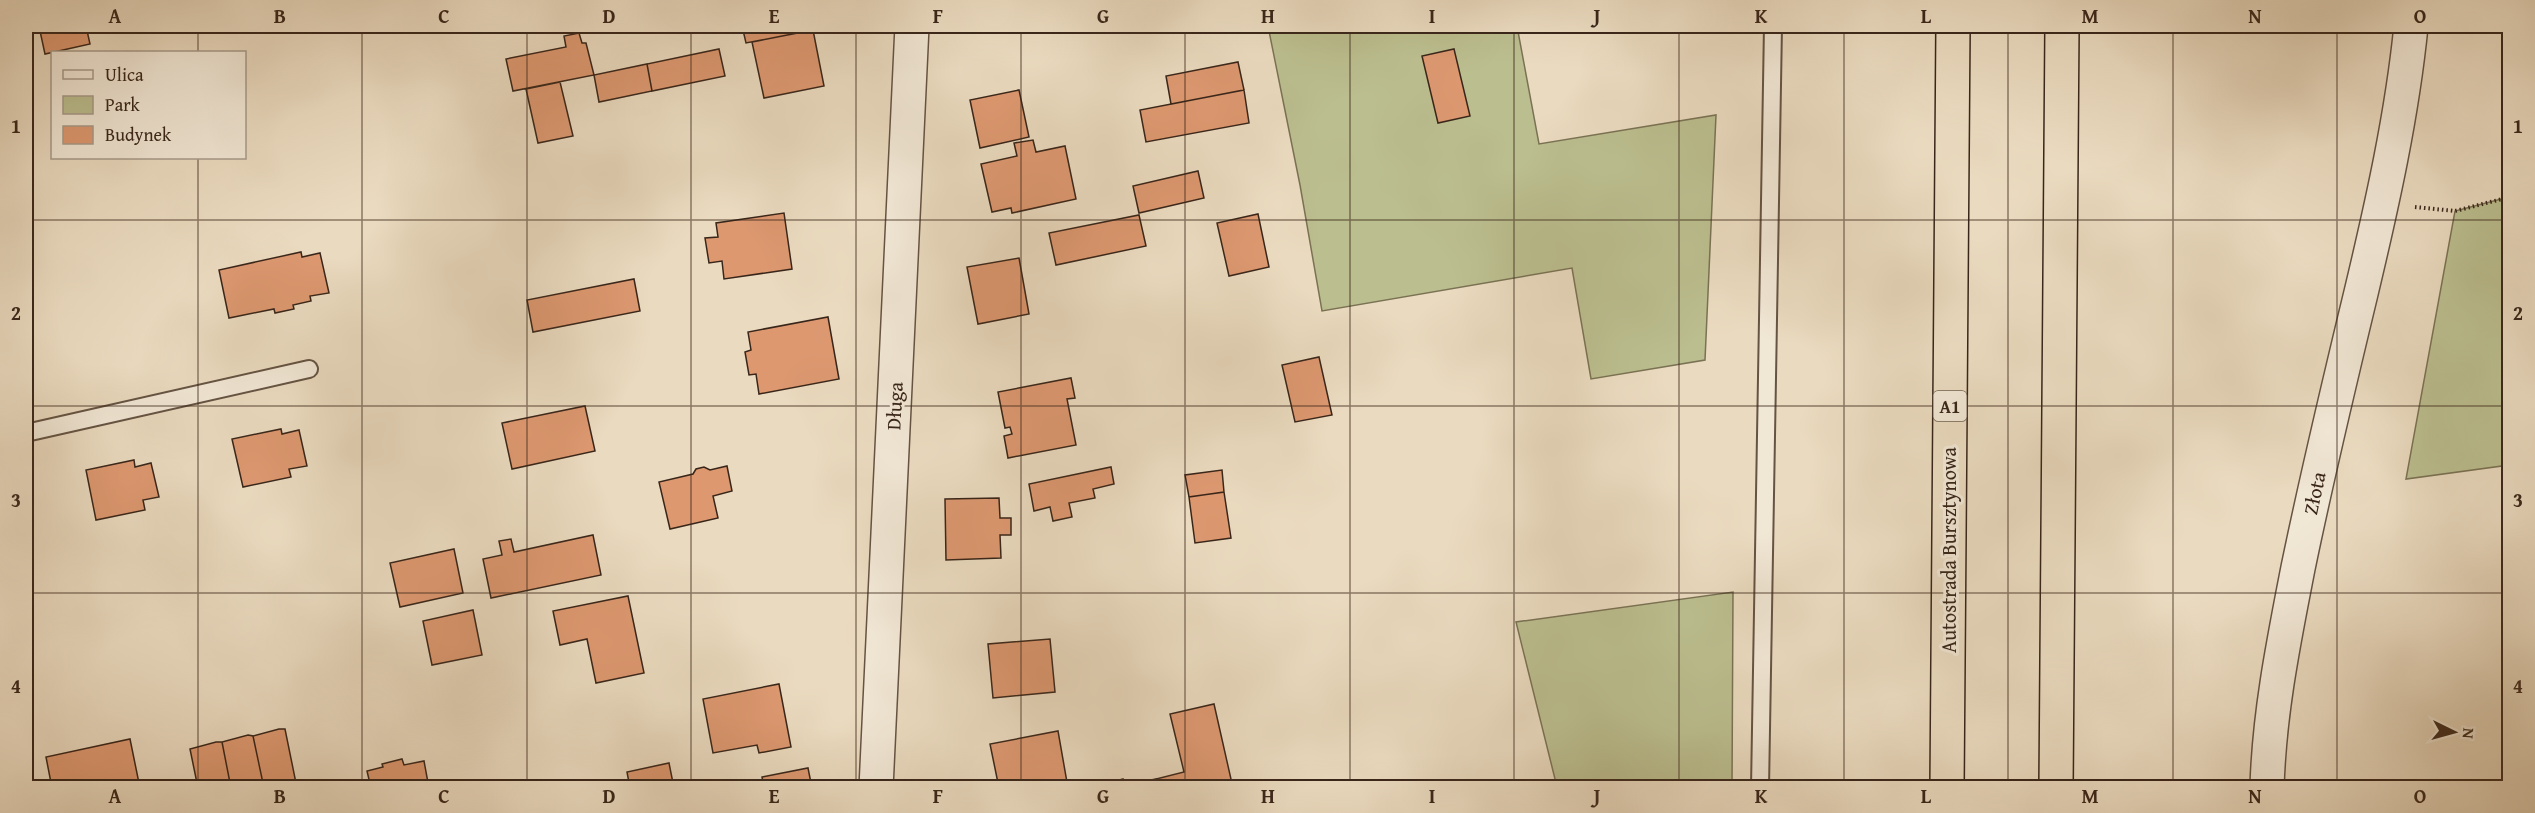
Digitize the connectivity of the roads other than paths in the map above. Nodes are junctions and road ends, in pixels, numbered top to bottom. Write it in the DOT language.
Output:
graph roads {
  1 [pos="912,26"];
  2 [pos="1773,26"];
  3 [pos="1953,26"];
  4 [pos="2062,26"];
  5 [pos="2411,26"];
  6 [pos="309,369"];
  7 [pos="26,433"];
  8 [pos="876,788"];
  9 [pos="1760,788"];
  10 [pos="1947,788"];
  11 [pos="2056,788"];
  12 [pos="2267,788"];
  1 -- 8 [label="street, Długa"];
  2 -- 9 [label="lane"];
  3 -- 10 [label="highway, Autostrada Bursztynowa / A1"];
  4 -- 11 [label="highway"];
  5 -- 12 [label="street, Złota"];
  6 -- 7 [label="lane"];
}
